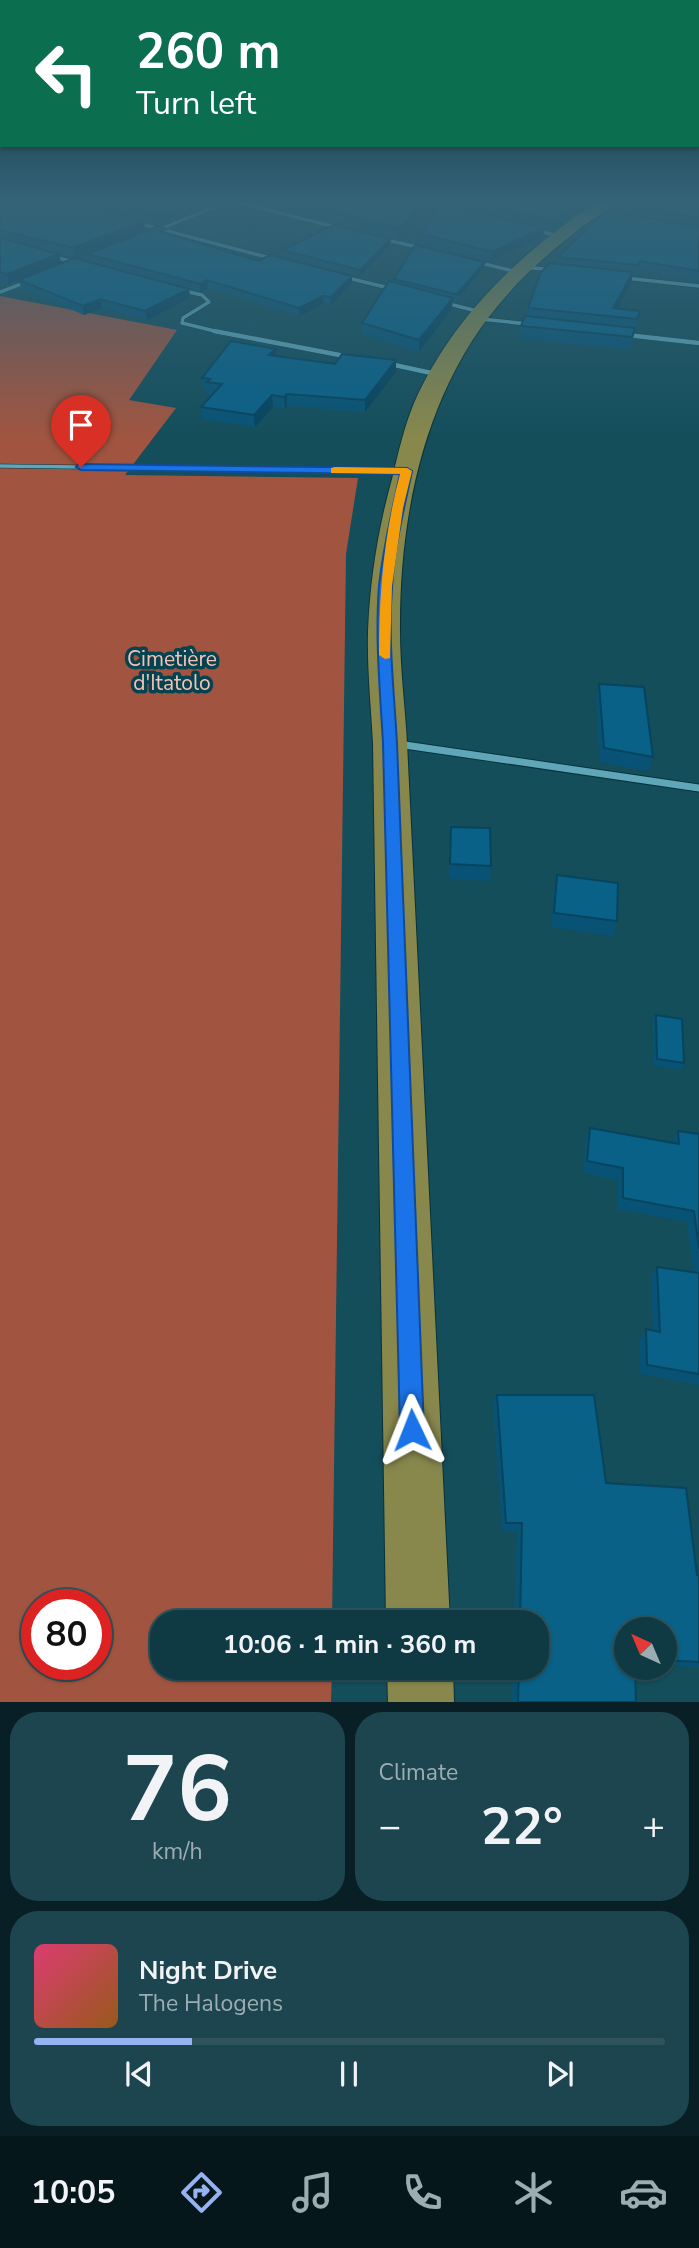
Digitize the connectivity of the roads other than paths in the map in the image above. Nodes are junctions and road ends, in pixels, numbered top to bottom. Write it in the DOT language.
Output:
graph roads {
  1 [pos="358,280"];
  2 [pos="511,280"];
  3 [pos="649,280"];
  4 [pos="30,281"];
  5 [pos="699,286"];
  6 [pos="177,289"];
  7 [pos="0,292"];
  8 [pos="401,292"];
  9 [pos="442,302"];
  10 [pos="479,315"];
  11 [pos="532,324"];
  12 [pos="616,334"];
  13 [pos="699,343"];
  14 [pos="355,358"];
  15 [pos="377,362"];
  16 [pos="440,375"];
  17 [pos="0,466"];
  18 [pos="407,471"];
  19 [pos="390,743"];
  20 [pos="699,788"];
  21 [pos="418,1610"];
  22 [pos="420,1680"];
  23 [pos="421,1702"];
  1 -- 8 [label="street"];
  2 -- 10 [label="highway"];
  3 -- 5 [label="street"];
  4 -- 7 [label="street"];
  6 -- 14 [label="street"];
  9 -- 10 [label="street"];
  10 -- 11 [label="street"];
  10 -- 16 [label="highway"];
  12 -- 13 [label="street"];
  15 -- 16 [label="street"];
  16 -- 18 [label="highway"];
  17 -- 18 [label="lane"];
  18 -- 19 [label="highway"];
  19 -- 20 [label="street"];
  19 -- 21 [label="highway"];
  22 -- 23 [label="highway"];
}
